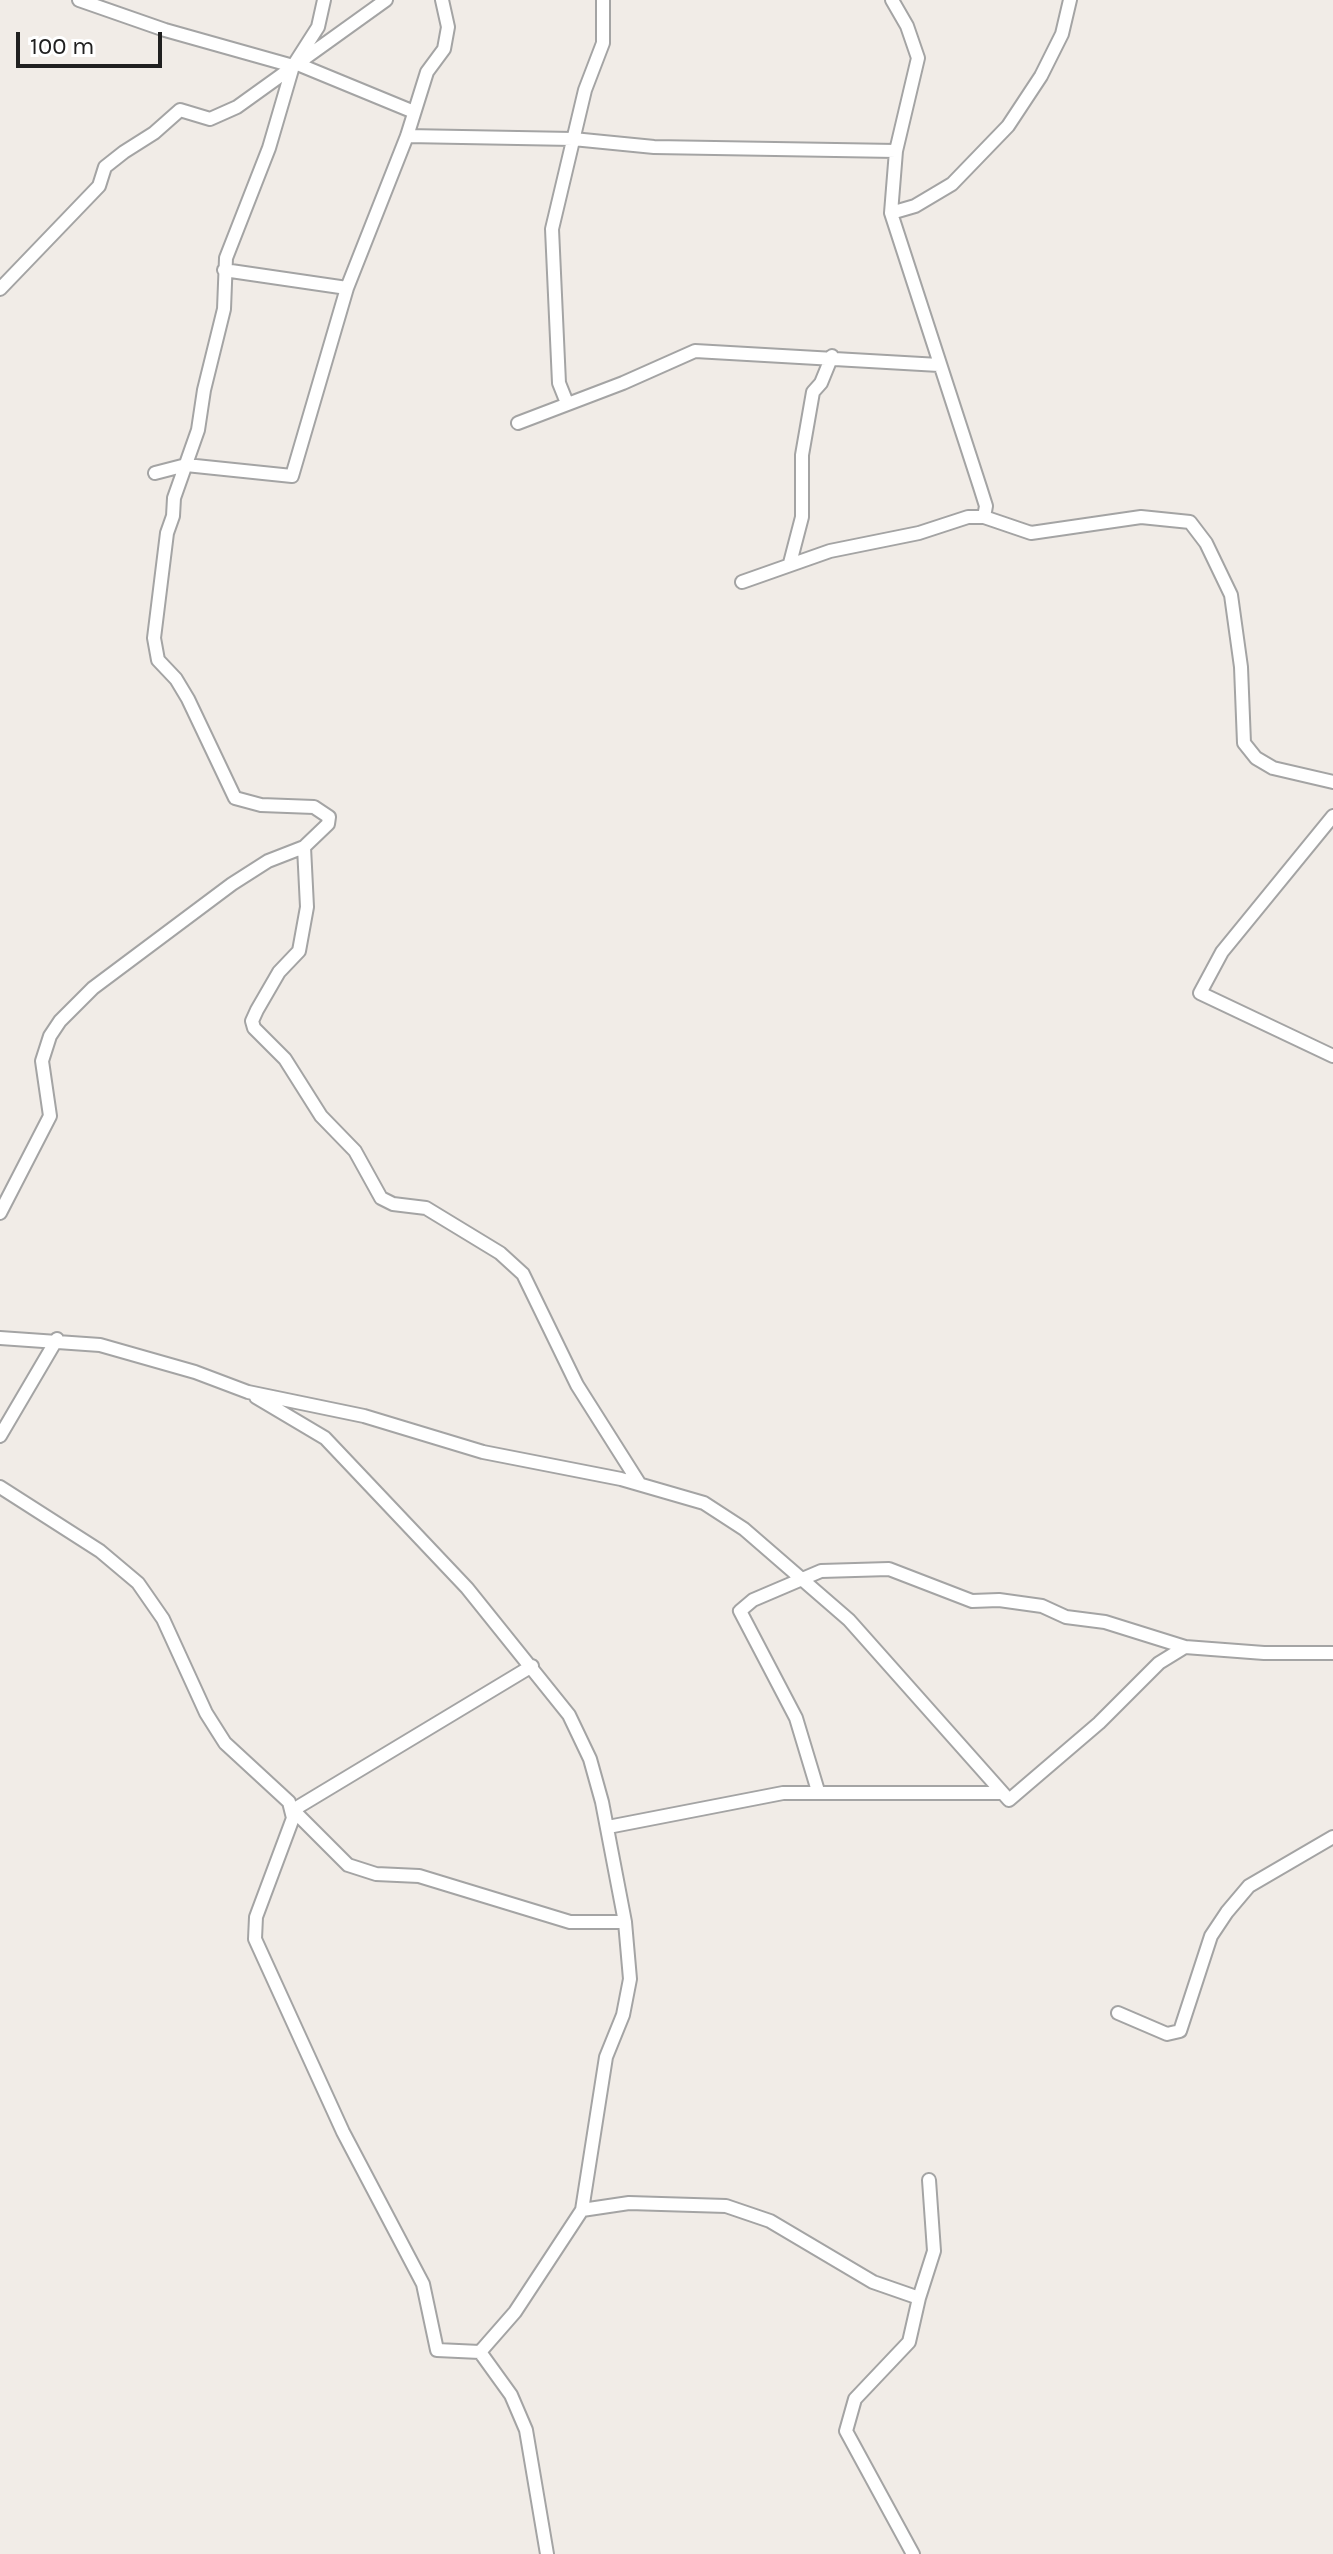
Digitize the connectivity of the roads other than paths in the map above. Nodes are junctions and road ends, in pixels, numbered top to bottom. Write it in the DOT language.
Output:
graph roads {
  1 [pos="79,0"];
  2 [pos="324,0"];
  3 [pos="386,0"];
  4 [pos="442,0"];
  5 [pos="603,0"];
  6 [pos="892,0"];
  7 [pos="1070,0"];
  8 [pos="294,64"];
  9 [pos="414,112"];
  10 [pos="407,136"];
  11 [pos="573,139"];
  12 [pos="896,151"];
  13 [pos="891,213"];
  14 [pos="224,270"];
  15 [pos="347,288"];
  16 [pos="0,289"];
  17 [pos="832,356"];
  18 [pos="939,365"];
  19 [pos="567,403"];
  20 [pos="518,423"];
  21 [pos="186,465"];
  22 [pos="155,473"];
  23 [pos="984,517"];
  24 [pos="790,563"];
  25 [pos="742,582"];
  26 [pos="1333,782"];
  27 [pos="1333,816"];
  28 [pos="304,847"];
  29 [pos="1333,1056"];
  30 [pos="0,1213"];
  31 [pos="0,1338"];
  32 [pos="57,1339"];
  33 [pos="248,1392"];
  34 [pos="0,1436"];
  35 [pos="639,1483"];
  36 [pos="0,1487"];
  37 [pos="803,1578"];
  38 [pos="1185,1647"];
  39 [pos="1333,1653"];
  40 [pos="532,1666"];
  41 [pos="818,1791"];
  42 [pos="1002,1793"];
  43 [pos="293,1810"];
  44 [pos="608,1827"];
  45 [pos="1333,1837"];
  46 [pos="625,1922"];
  47 [pos="1118,2013"];
  48 [pos="929,2180"];
  49 [pos="582,2210"];
  50 [pos="919,2298"];
  51 [pos="480,2352"];
  52 [pos="547,2554"];
  53 [pos="913,2554"];
  1 -- 8 [label="street"];
  2 -- 8 [label="street"];
  3 -- 8 [label="street"];
  4 -- 9 [label="street"];
  5 -- 11 [label="street"];
  6 -- 12 [label="street"];
  7 -- 13 [label="street"];
  8 -- 9 [label="street"];
  8 -- 14 [label="street"];
  8 -- 16 [label="street"];
  9 -- 10 [label="street"];
  10 -- 11 [label="street"];
  10 -- 15 [label="street"];
  11 -- 12 [label="street"];
  11 -- 19 [label="street"];
  12 -- 13 [label="street"];
  13 -- 18 [label="street"];
  14 -- 15 [label="street"];
  14 -- 21 [label="street"];
  15 -- 21 [label="street"];
  17 -- 18 [label="street"];
  17 -- 19 [label="street"];
  17 -- 24 [label="street"];
  18 -- 23 [label="street"];
  19 -- 20 [label="street"];
  21 -- 22 [label="street"];
  21 -- 28 [label="street"];
  23 -- 24 [label="street"];
  23 -- 26 [label="street"];
  24 -- 25 [label="street"];
  27 -- 29 [label="street"];
  28 -- 30 [label="street"];
  28 -- 35 [label="street"];
  31 -- 32 [label="street"];
  32 -- 33 [label="street"];
  32 -- 34 [label="street"];
  33 -- 35 [label="street"];
  33 -- 40 [label="street"];
  35 -- 37 [label="street"];
  36 -- 43 [label="street"];
  37 -- 38 [label="street"];
  37 -- 41 [label="street"];
  37 -- 42 [label="street"];
  38 -- 39 [label="street"];
  38 -- 42 [label="street"];
  40 -- 43 [label="street"];
  40 -- 44 [label="street"];
  41 -- 42 [label="street"];
  41 -- 44 [label="street"];
  43 -- 46 [label="street"];
  43 -- 51 [label="street"];
  44 -- 46 [label="street"];
  45 -- 47 [label="street"];
  46 -- 49 [label="street"];
  48 -- 50 [label="street"];
  49 -- 50 [label="street"];
  49 -- 51 [label="street"];
  50 -- 53 [label="street"];
  51 -- 52 [label="street"];
}
